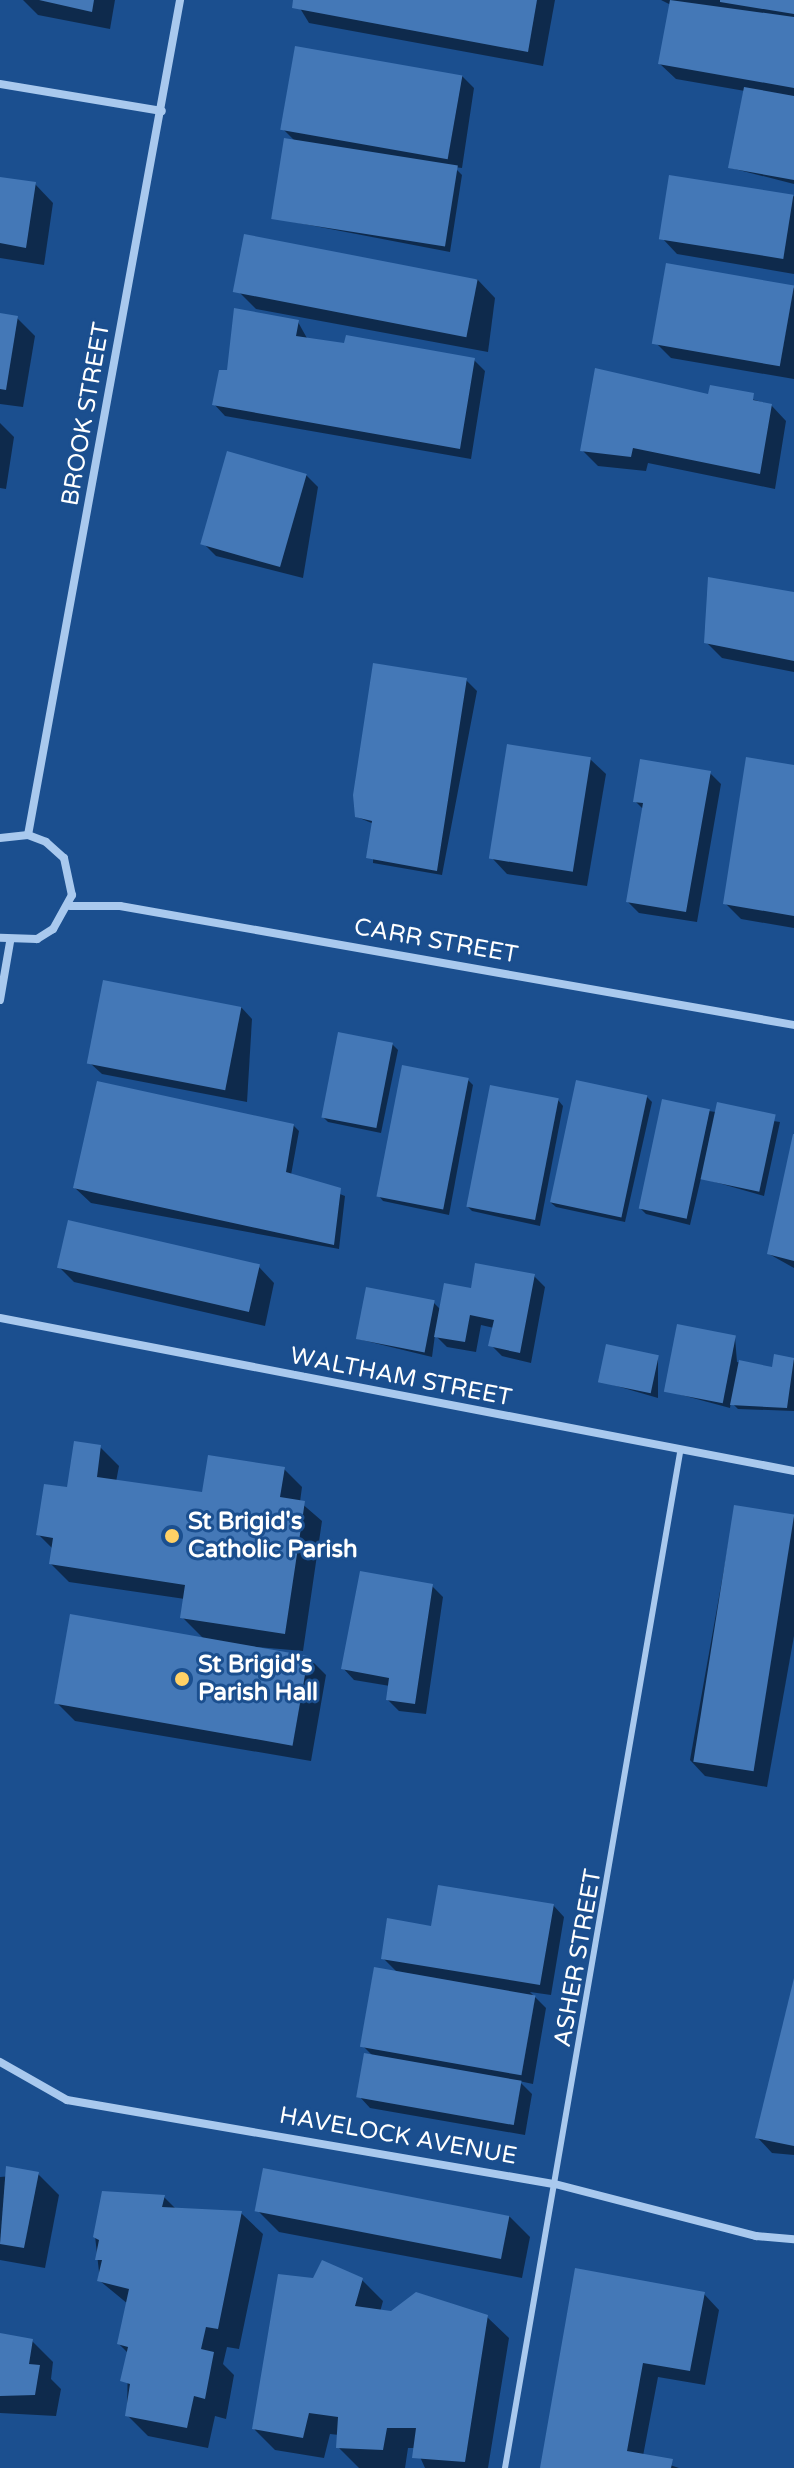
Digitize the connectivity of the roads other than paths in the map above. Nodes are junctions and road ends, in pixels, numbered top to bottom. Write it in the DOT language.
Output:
graph roads {
  1 [pos="180,0"];
  2 [pos="0,84"];
  3 [pos="162,111"];
  4 [pos="28,835"];
  5 [pos="0,838"];
  6 [pos="70,906"];
  7 [pos="0,938"];
  8 [pos="10,942"];
  9 [pos="0,1000"];
  10 [pos="794,1025"];
  11 [pos="0,1318"];
  12 [pos="680,1453"];
  13 [pos="794,1471"];
  14 [pos="0,2062"];
  15 [pos="555,2184"];
  16 [pos="794,2239"];
  17 [pos="505,2468"];
  1 -- 3 [label="street, BROOK STREET"];
  2 -- 3 [label="street"];
  3 -- 4 [label="street, BROOK STREET"];
  4 -- 5 [label="street"];
  4 -- 6 [label="street"];
  6 -- 8 [label="street"];
  6 -- 10 [label="street, CARR STREET"];
  7 -- 8 [label="street"];
  8 -- 9 [label="street"];
  11 -- 12 [label="street, WALTHAM STREET"];
  12 -- 13 [label="street, WALTHAM STREET"];
  12 -- 15 [label="lane, ASHER STREET"];
  14 -- 15 [label="street, HAVELOCK AVENUE"];
  15 -- 16 [label="street, HAVELOCK AVENUE"];
  15 -- 17 [label="lane, ASHER STREET"];
}
